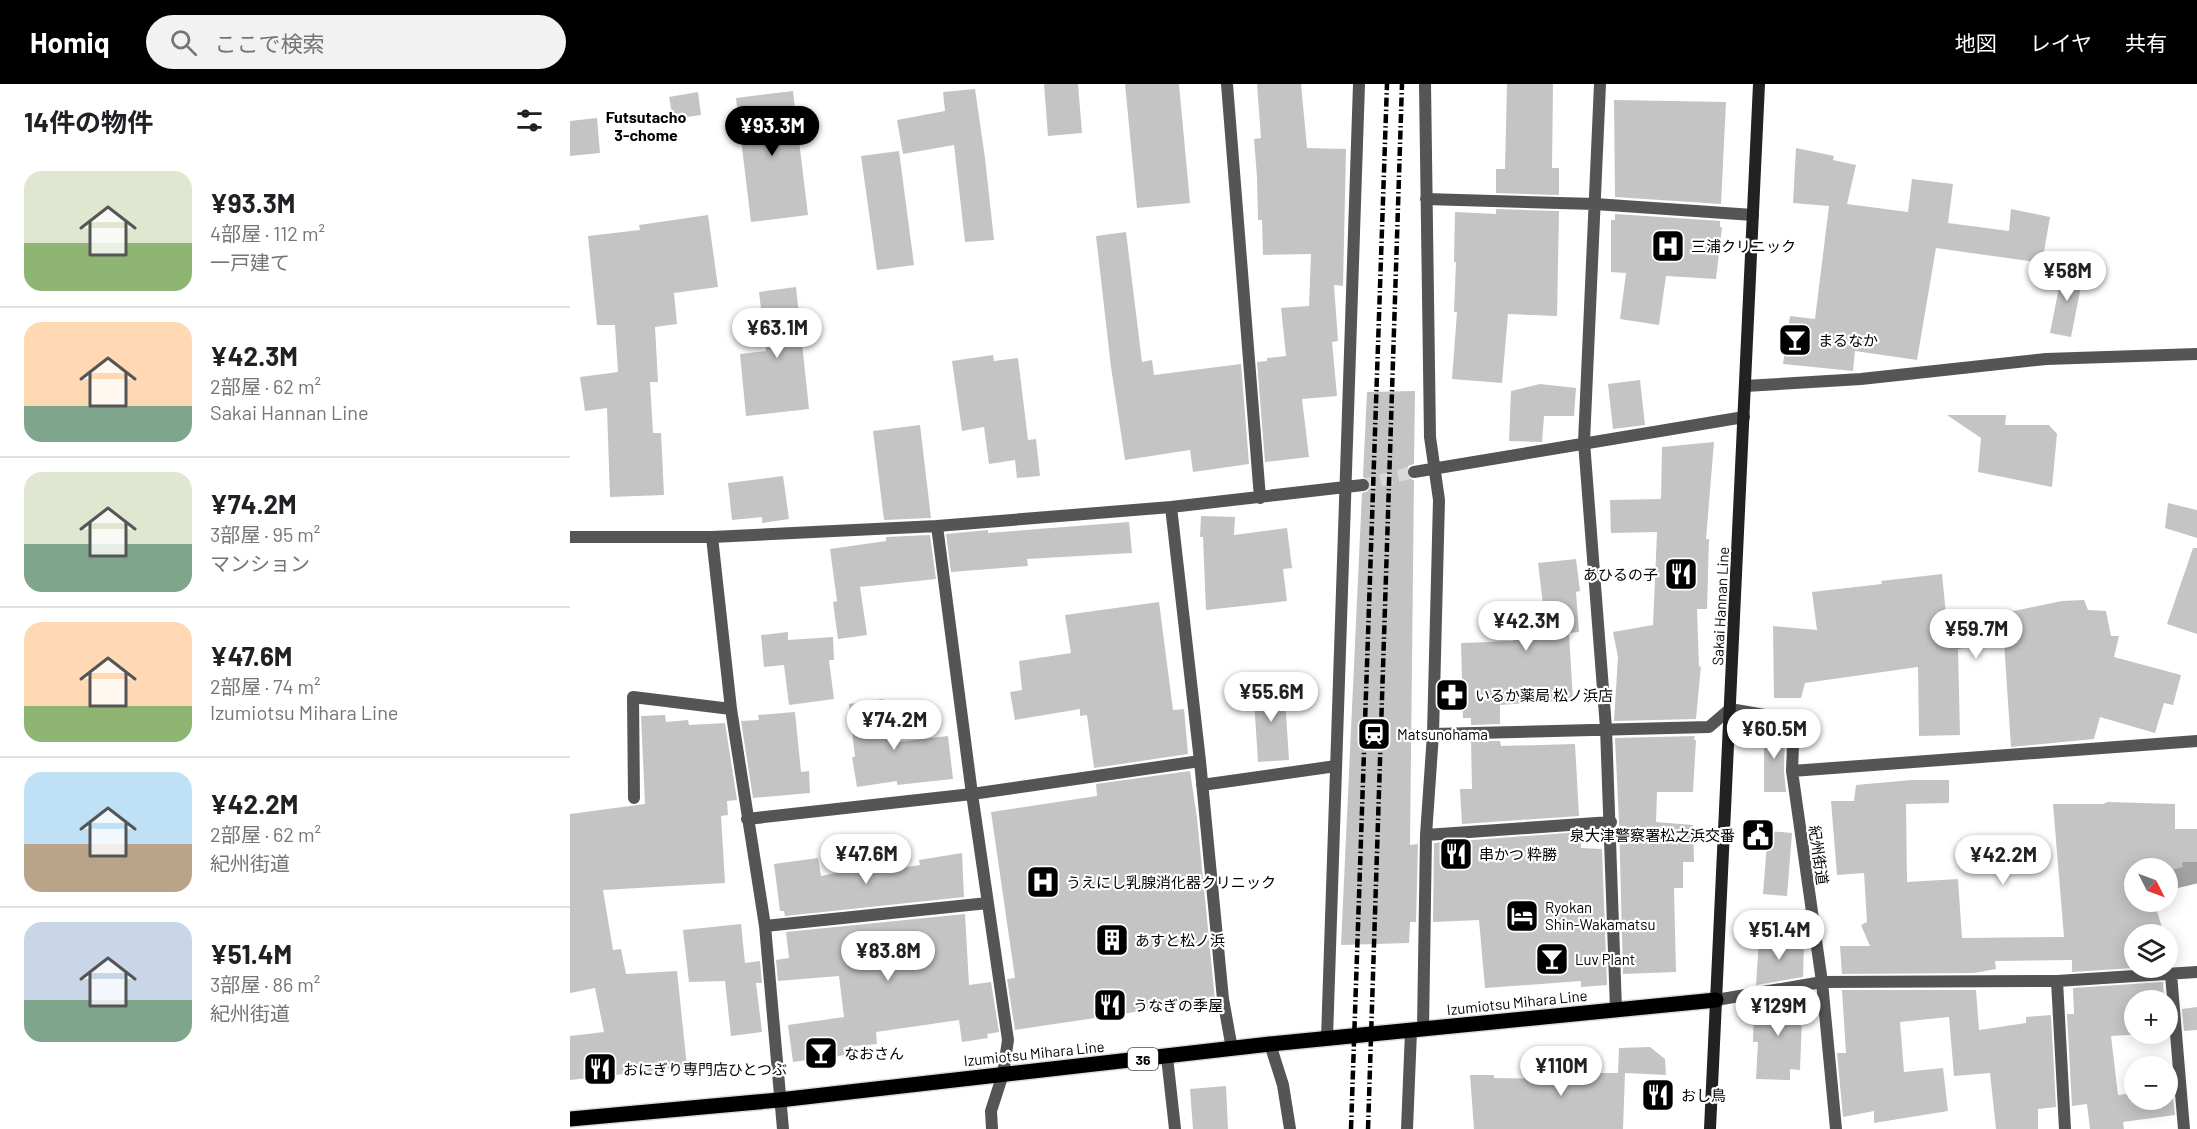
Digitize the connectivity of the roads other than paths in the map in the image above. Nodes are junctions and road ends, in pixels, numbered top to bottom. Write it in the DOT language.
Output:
graph roads {
  1 [pos="1227,84"];
  2 [pos="1359,84"];
  3 [pos="1425,84"];
  4 [pos="1600,84"];
  5 [pos="1759,84"];
  6 [pos="1426,199"];
  7 [pos="1595,204"];
  8 [pos="1753,215"];
  9 [pos="2197,354"];
  10 [pos="1745,386"];
  11 [pos="1744,417"];
  12 [pos="1584,442"];
  13 [pos="1434,469"];
  14 [pos="1414,472"];
  15 [pos="1363,485"];
  16 [pos="1344,487"];
  17 [pos="1260,498"];
  18 [pos="1171,507"];
  19 [pos="937,526"];
  20 [pos="570,537"];
  21 [pos="712,537"];
  22 [pos="731,709"];
  23 [pos="1730,709"];
  24 [pos="1606,728"];
  25 [pos="1433,734"];
  26 [pos="2197,741"];
  27 [pos="1200,761"];
  28 [pos="1335,766"];
  29 [pos="1792,771"];
  30 [pos="1202,785"];
  31 [pos="972,794"];
  32 [pos="634,798"];
  33 [pos="747,819"];
  34 [pos="1611,822"];
  35 [pos="1426,835"];
  36 [pos="988,903"];
  37 [pos="765,926"];
  38 [pos="2197,972"];
  39 [pos="2178,973"];
  40 [pos="2124,977"];
  41 [pos="2171,978"];
  42 [pos="2056,981"];
  43 [pos="1822,982"];
  44 [pos="1716,1000"];
  45 [pos="1616,1009"];
  46 [pos="1417,1031"];
  47 [pos="1327,1038"];
  48 [pos="1270,1044"];
  49 [pos="1232,1049"];
  50 [pos="1167,1057"];
  51 [pos="1003,1074"];
  52 [pos="779,1100"];
  53 [pos="570,1119"];
  54 [pos="783,1129"];
  55 [pos="992,1129"];
  56 [pos="1175,1129"];
  57 [pos="1290,1129"];
  58 [pos="1407,1129"];
  59 [pos="1710,1129"];
  60 [pos="1836,1129"];
  61 [pos="2065,1129"];
  62 [pos="2184,1129"];
  1 -- 17 [label="street"];
  2 -- 16 [label="street"];
  3 -- 6 [label="street"];
  4 -- 7 [label="street"];
  5 -- 8 [label="main road, Sakai Hannan Line"];
  6 -- 7 [label="street"];
  6 -- 13 [label="street"];
  7 -- 8 [label="street"];
  7 -- 12 [label="street"];
  8 -- 10 [label="main road, Sakai Hannan Line"];
  9 -- 10 [label="street"];
  10 -- 11 [label="main road, Sakai Hannan Line"];
  11 -- 12 [label="street"];
  11 -- 23 [label="main road, Sakai Hannan Line"];
  12 -- 13 [label="street"];
  12 -- 24 [label="street"];
  13 -- 14 [label="street"];
  13 -- 25 [label="street"];
  15 -- 16 [label="street"];
  16 -- 17 [label="street"];
  16 -- 28 [label="street"];
  17 -- 18 [label="street"];
  18 -- 19 [label="street"];
  18 -- 27 [label="street"];
  19 -- 21 [label="street"];
  19 -- 31 [label="street"];
  20 -- 21 [label="street"];
  21 -- 22 [label="street"];
  22 -- 32 [label="street"];
  22 -- 33 [label="street"];
  23 -- 24 [label="street"];
  23 -- 29 [label="street, 紀州街道"];
  23 -- 44 [label="main road, Sakai Hannan Line"];
  24 -- 25 [label="street"];
  24 -- 34 [label="street"];
  25 -- 35 [label="street"];
  26 -- 29 [label="street"];
  27 -- 30 [label="street"];
  27 -- 31 [label="street"];
  28 -- 30 [label="street"];
  28 -- 47 [label="street"];
  29 -- 43 [label="street, 紀州街道"];
  30 -- 49 [label="street"];
  31 -- 33 [label="street"];
  31 -- 36 [label="street"];
  33 -- 37 [label="street"];
  34 -- 35 [label="street"];
  34 -- 45 [label="street"];
  35 -- 46 [label="street"];
  36 -- 37 [label="street"];
  36 -- 51 [label="street"];
  37 -- 52 [label="street"];
  38 -- 39 [label="street"];
  40 -- 42 [label="street"];
  41 -- 62 [label="street"];
  42 -- 43 [label="street"];
  42 -- 61 [label="street"];
  43 -- 44 [label="street"];
  43 -- 60 [label="street, 紀州街道"];
  44 -- 45 [label="main road, Izumiotsu Mihara Line / 36"];
  44 -- 59 [label="main road, Sakai Hannan Line"];
  45 -- 46 [label="main road, Izumiotsu Mihara Line / 36"];
  46 -- 47 [label="main road, Izumiotsu Mihara Line / 36"];
  46 -- 58 [label="street"];
  47 -- 48 [label="main road, Izumiotsu Mihara Line / 36"];
  48 -- 49 [label="main road, Izumiotsu Mihara Line / 36"];
  48 -- 57 [label="street"];
  49 -- 50 [label="main road, Izumiotsu Mihara Line / 36"];
  50 -- 51 [label="main road, Izumiotsu Mihara Line / 36"];
  50 -- 56 [label="street"];
  51 -- 52 [label="main road, Izumiotsu Mihara Line / 36"];
  51 -- 55 [label="street"];
  52 -- 53 [label="main road, Izumiotsu Mihara Line / 36"];
  52 -- 54 [label="street"];
}
